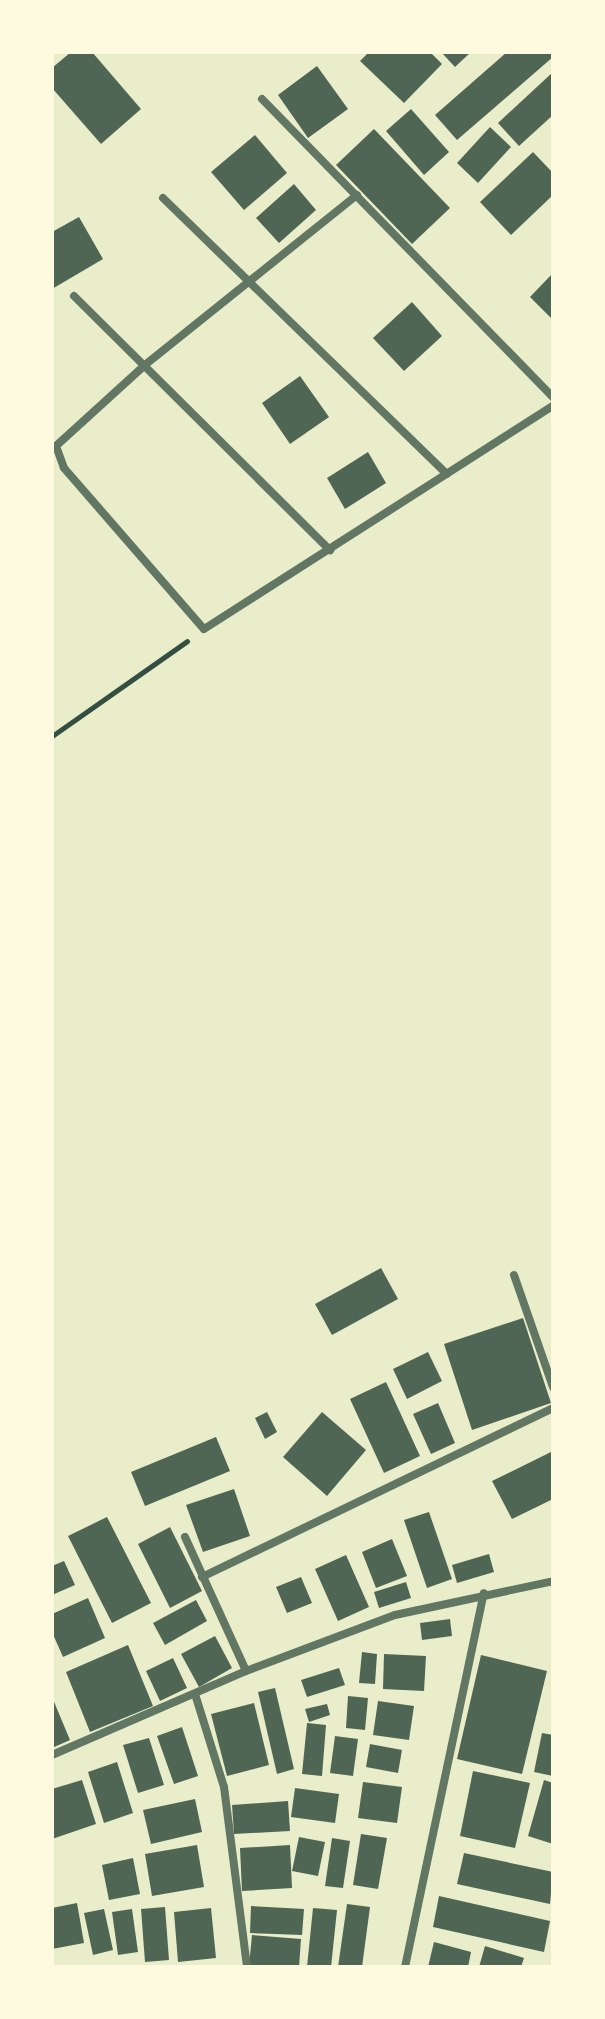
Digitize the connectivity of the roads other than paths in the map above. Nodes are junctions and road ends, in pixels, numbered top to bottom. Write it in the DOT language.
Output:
graph roads {
  1 [pos="262,99"];
  2 [pos="357,195"];
  3 [pos="163,198"];
  4 [pos="248,281"];
  5 [pos="74,296"];
  6 [pos="145,365"];
  7 [pos="553,397"];
  8 [pos="553,406"];
  9 [pos="447,474"];
  10 [pos="330,550"];
  11 [pos="514,1275"];
  12 [pos="553,1387"];
  13 [pos="553,1408"];
  14 [pos="185,1537"];
  15 [pos="202,1577"];
  16 [pos="553,1581"];
  17 [pos="484,1593"];
  18 [pos="246,1671"];
  19 [pos="195,1694"];
  20 [pos="52,1755"];
  21 [pos="247,1967"];
  22 [pos="405,1967"];
  1 -- 2 [label="street"];
  2 -- 4 [label="street"];
  2 -- 7 [label="street"];
  3 -- 4 [label="street"];
  4 -- 6 [label="street"];
  4 -- 9 [label="street"];
  5 -- 6 [label="street"];
  6 -- 10 [label="street"];
  6 -- 10 [label="street"];
  8 -- 9 [label="street"];
  9 -- 10 [label="street"];
  11 -- 12 [label="street"];
  13 -- 15 [label="street"];
  14 -- 15 [label="street"];
  15 -- 18 [label="street"];
  16 -- 17 [label="street"];
  17 -- 18 [label="street"];
  17 -- 22 [label="street"];
  18 -- 19 [label="street"];
  19 -- 20 [label="street"];
  19 -- 21 [label="street"];
}
